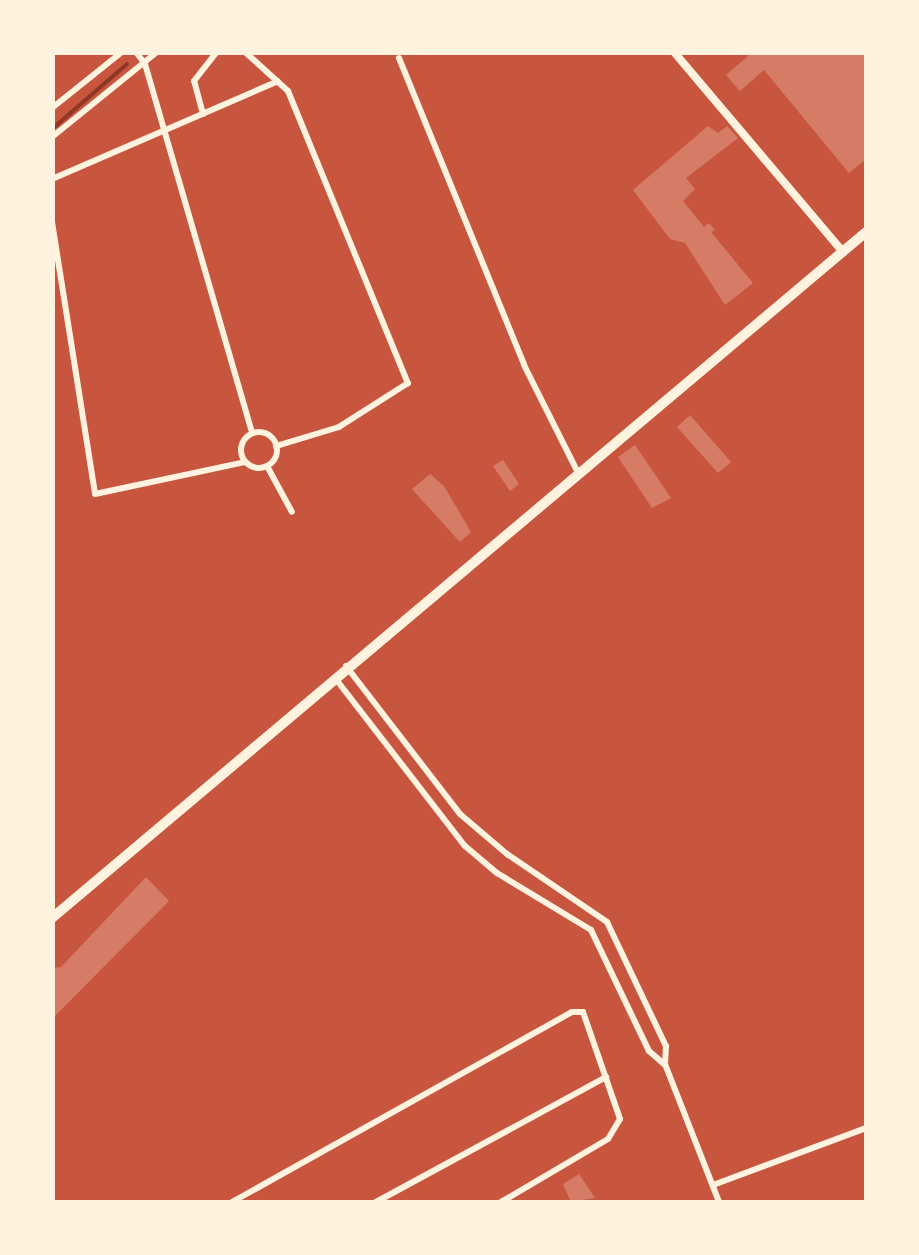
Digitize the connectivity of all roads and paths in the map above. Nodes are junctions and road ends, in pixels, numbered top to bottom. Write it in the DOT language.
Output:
graph roads {
  1 [pos="122,52"];
  2 [pos="136,52"];
  3 [pos="157,52"];
  4 [pos="217,52"];
  5 [pos="245,52"];
  6 [pos="674,52"];
  7 [pos="398,58"];
  8 [pos="144,64"];
  9 [pos="278,81"];
  10 [pos="52,108"];
  11 [pos="203,114"];
  12 [pos="164,131"];
  13 [pos="52,138"];
  14 [pos="52,178"];
  15 [pos="52,222"];
  16 [pos="866,232"];
  17 [pos="843,252"];
  18 [pos="252,433"];
  19 [pos="276,446"];
  20 [pos="245,462"];
  21 [pos="267,466"];
  22 [pos="578,472"];
  23 [pos="292,512"];
  24 [pos="346,666"];
  25 [pos="334,677"];
  26 [pos="52,918"];
  27 [pos="665,1064"];
  28 [pos="606,1076"];
  29 [pos="866,1128"];
  30 [pos="713,1185"];
  31 [pos="232,1202"];
  32 [pos="376,1202"];
  33 [pos="502,1202"];
  34 [pos="719,1202"];
  1 -- 10 [label="street"];
  2 -- 8 [label="street"];
  3 -- 8 [label="street"];
  4 -- 11 [label="street"];
  5 -- 9 [label="street"];
  6 -- 17 [label="street"];
  7 -- 22 [label="street"];
  8 -- 12 [label="street"];
  8 -- 13 [label="street"];
  9 -- 11 [label="street"];
  9 -- 19 [label="street"];
  11 -- 12 [label="street"];
  12 -- 14 [label="street"];
  12 -- 18 [label="street"];
  15 -- 20 [label="street"];
  16 -- 17 [label="main road"];
  17 -- 22 [label="main road"];
  18 -- 19 [label="street"];
  18 -- 20 [label="street"];
  19 -- 21 [label="street"];
  20 -- 21 [label="street"];
  21 -- 23 [label="street"];
  22 -- 24 [label="main road"];
  24 -- 25 [label="main road"];
  24 -- 27 [label="street"];
  25 -- 26 [label="main road"];
  25 -- 27 [label="street"];
  27 -- 30 [label="street"];
  28 -- 31 [label="street"];
  28 -- 32 [label="street"];
  28 -- 33 [label="street"];
  29 -- 30 [label="street"];
  30 -- 34 [label="street"];
}
